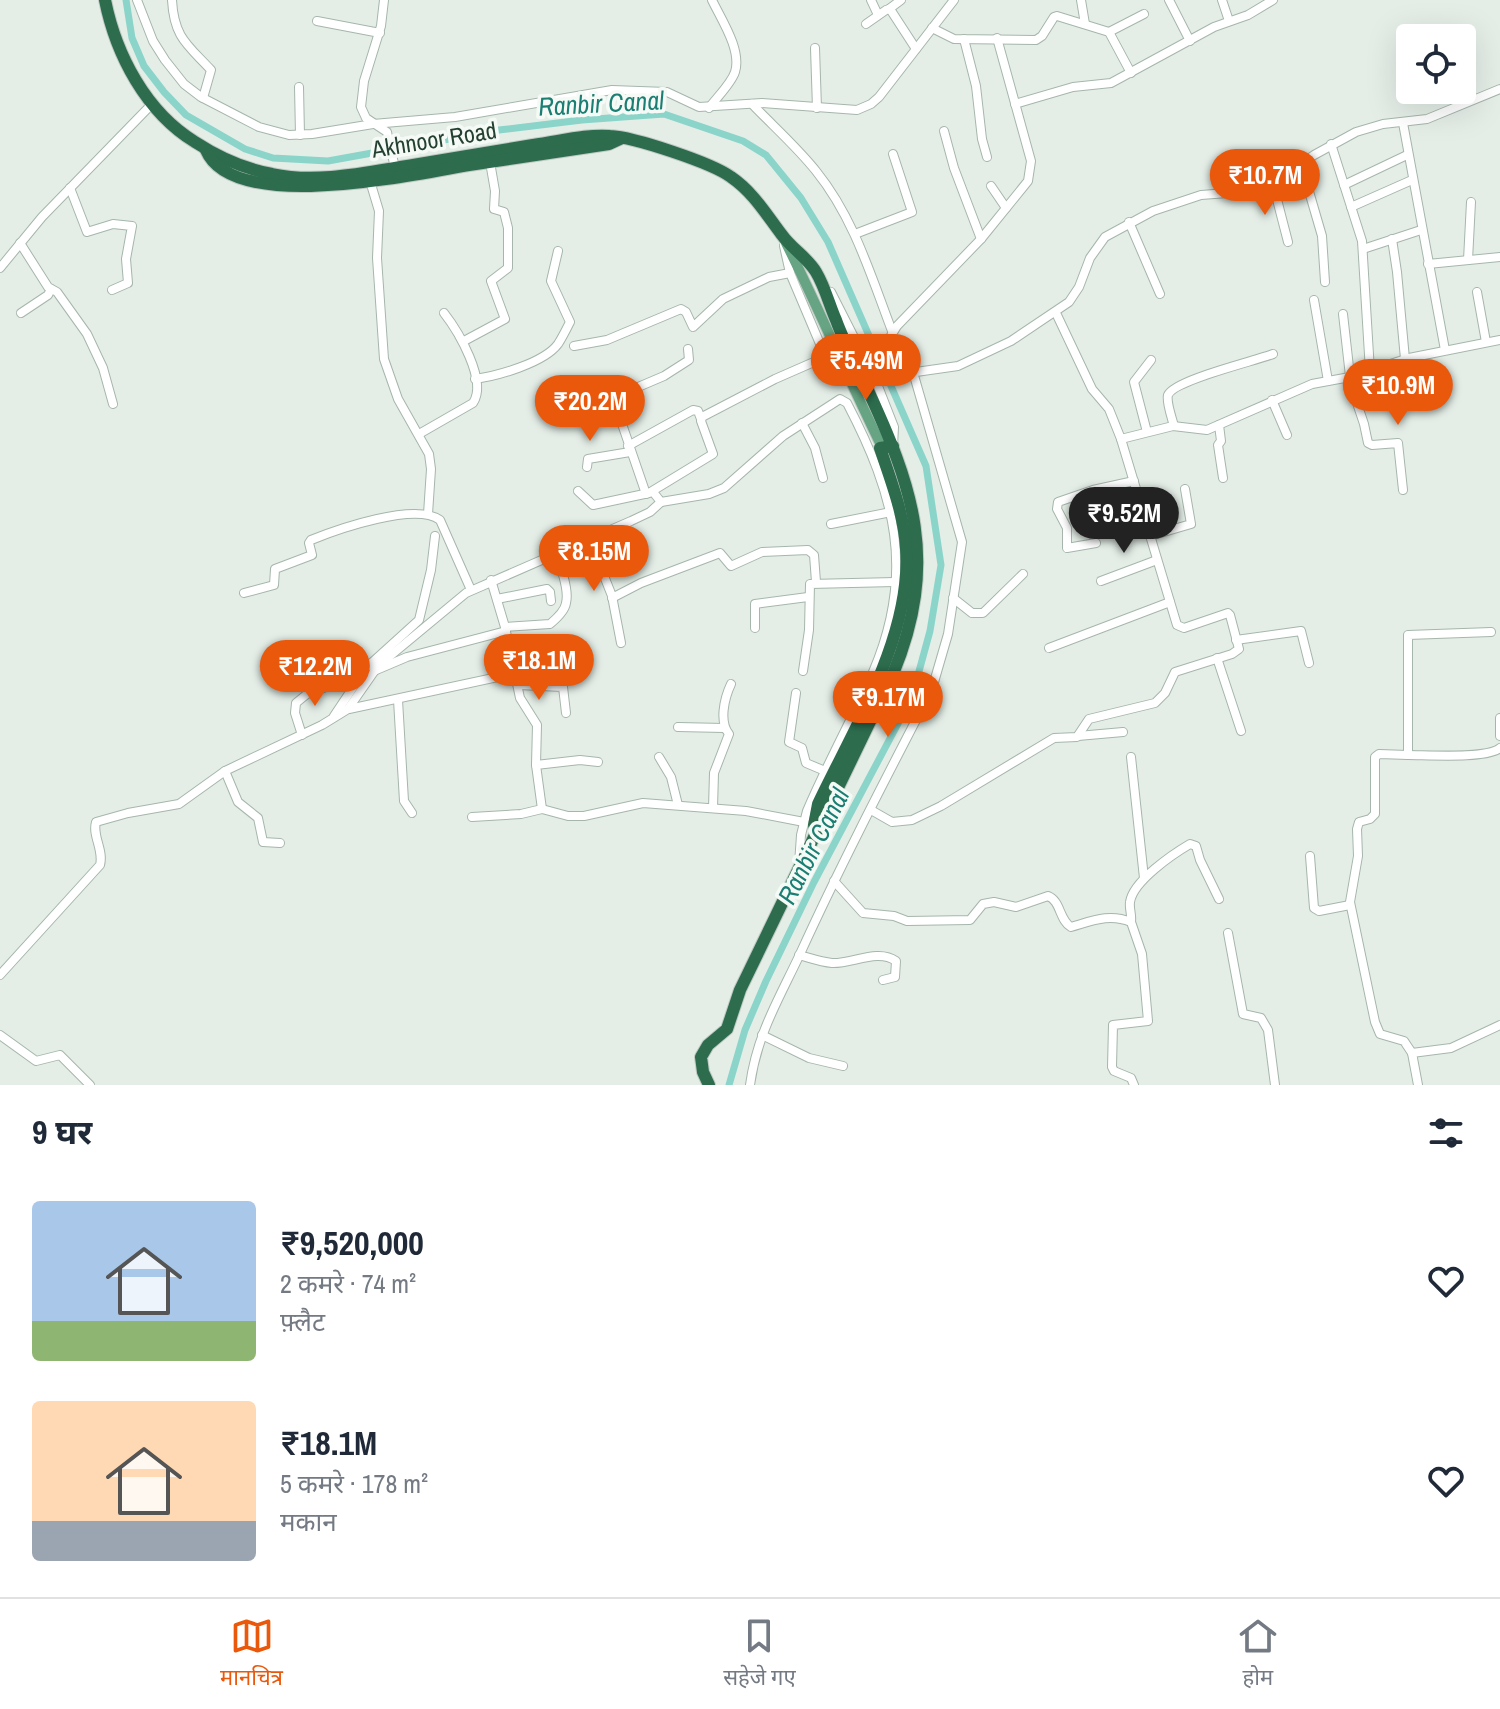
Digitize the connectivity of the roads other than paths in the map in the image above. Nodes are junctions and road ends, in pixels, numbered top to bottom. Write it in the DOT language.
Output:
graph roads {
  1 [pos="105,0"];
  2 [pos="137,0"];
  3 [pos="172,0"];
  4 [pos="384,0"];
  5 [pos="712,0"];
  6 [pos="871,0"];
  7 [pos="901,0"];
  8 [pos="954,0"];
  9 [pos="1169,0"];
  10 [pos="1222,0"];
  11 [pos="1085,1"];
  12 [pos="1268,1"];
  13 [pos="889,9"];
  14 [pos="1144,14"];
  15 [pos="878,15"];
  16 [pos="317,21"];
  17 [pos="1229,21"];
  18 [pos="866,24"];
  19 [pos="1085,24"];
  20 [pos="932,28"];
  21 [pos="1109,32"];
  22 [pos="380,33"];
  23 [pos="997,38"];
  24 [pos="964,39"];
  25 [pos="1190,41"];
  26 [pos="815,48"];
  27 [pos="916,49"];
  28 [pos="1131,73"];
  29 [pos="299,87"];
  30 [pos="1500,89"];
  31 [pos="203,98"];
  32 [pos="152,104"];
  33 [pos="752,104"];
  34 [pos="1015,104"];
  35 [pos="709,108"];
  36 [pos="817,108"];
  37 [pos="1403,123"];
  38 [pos="373,124"];
  39 [pos="944,131"];
  40 [pos="300,135"];
  41 [pos="622,138"];
  42 [pos="1331,144"];
  43 [pos="206,149"];
  44 [pos="893,154"];
  45 [pos="1407,155"];
  46 [pos="987,157"];
  47 [pos="394,162"];
  48 [pos="490,162"];
  49 [pos="1301,164"];
  50 [pos="1412,180"];
  51 [pos="370,181"];
  52 [pos="1273,184"];
  53 [pos="1344,185"];
  54 [pos="991,186"];
  55 [pos="72,191"];
  56 [pos="1471,202"];
  57 [pos="1351,207"];
  58 [pos="1006,208"];
  59 [pos="1129,222"];
  60 [pos="1421,230"];
  61 [pos="855,234"];
  62 [pos="783,236"];
  63 [pos="981,239"];
  64 [pos="1392,239"];
  65 [pos="1288,242"];
  66 [pos="22,246"];
  67 [pos="1363,249"];
  68 [pos="558,251"];
  69 [pos="1500,257"];
  70 [pos="1468,260"];
  71 [pos="1428,264"];
  72 [pos="0,268"];
  73 [pos="790,273"];
  74 [pos="821,281"];
  75 [pos="1325,282"];
  76 [pos="51,289"];
  77 [pos="112,290"];
  78 [pos="1477,292"];
  79 [pos="1160,294"];
  80 [pos="1314,300"];
  81 [pos="21,313"];
  82 [pos="444,313"];
  83 [pos="1056,313"];
  84 [pos="1343,314"];
  85 [pos="892,331"];
  86 [pos="1500,340"];
  87 [pos="464,341"];
  88 [pos="1486,342"];
  89 [pos="574,346"];
  90 [pos="688,349"];
  91 [pos="1445,350"];
  92 [pos="1273,354"];
  93 [pos="1405,359"];
  94 [pos="1151,360"];
  95 [pos="1370,371"];
  96 [pos="913,372"];
  97 [pos="1350,377"];
  98 [pos="475,379"];
  99 [pos="1328,381"];
  100 [pos="1272,400"];
  101 [pos="113,404"];
  102 [pos="701,419"];
  103 [pos="802,423"];
  104 [pos="1219,425"];
  105 [pos="1174,426"];
  106 [pos="1147,432"];
  107 [pos="419,434"];
  108 [pos="1287,435"];
  109 [pos="1121,439"];
  110 [pos="888,447"];
  111 [pos="629,449"];
  112 [pos="587,467"];
  113 [pos="823,478"];
  114 [pos="1223,478"];
  115 [pos="1134,481"];
  116 [pos="1185,489"];
  117 [pos="1403,490"];
  118 [pos="578,491"];
  119 [pos="649,493"];
  120 [pos="661,502"];
  121 [pos="891,512"];
  122 [pos="428,514"];
  123 [pos="831,524"];
  124 [pos="435,536"];
  125 [pos="1150,536"];
  126 [pos="589,538"];
  127 [pos="1096,543"];
  128 [pos="552,554"];
  129 [pos="1157,560"];
  130 [pos="1023,574"];
  131 [pos="491,580"];
  132 [pos="1101,581"];
  133 [pos="816,582"];
  134 [pos="895,582"];
  135 [pos="471,590"];
  136 [pos="244,593"];
  137 [pos="808,597"];
  138 [pos="612,598"];
  139 [pos="953,598"];
  140 [pos="497,599"];
  141 [pos="551,601"];
  142 [pos="1170,602"];
  143 [pos="755,628"];
  144 [pos="506,629"];
  145 [pos="1491,632"];
  146 [pos="1236,640"];
  147 [pos="621,643"];
  148 [pos="1049,648"];
  149 [pos="1217,658"];
  150 [pos="1309,663"];
  151 [pos="373,671"];
  152 [pos="803,671"];
  153 [pos="516,673"];
  154 [pos="334,684"];
  155 [pos="731,684"];
  156 [pos="518,685"];
  157 [pos="796,693"];
  158 [pos="398,700"];
  159 [pos="348,709"];
  160 [pos="566,713"];
  161 [pos="1500,718"];
  162 [pos="332,719"];
  163 [pos="678,727"];
  164 [pos="724,728"];
  165 [pos="1241,731"];
  166 [pos="1123,732"];
  167 [pos="302,735"];
  168 [pos="1078,736"];
  169 [pos="1500,736"];
  170 [pos="1500,748"];
  171 [pos="1408,755"];
  172 [pos="659,757"];
  173 [pos="1131,757"];
  174 [pos="598,762"];
  175 [pos="536,765"];
  176 [pos="225,771"];
  177 [pos="825,771"];
  178 [pos="678,805"];
  179 [pos="713,808"];
  180 [pos="542,809"];
  181 [pos="871,810"];
  182 [pos="412,813"];
  183 [pos="472,817"];
  184 [pos="804,822"];
  185 [pos="280,843"];
  186 [pos="1310,856"];
  187 [pos="799,865"];
  188 [pos="1144,878"];
  189 [pos="834,881"];
  190 [pos="1219,899"];
  191 [pos="1350,905"];
  192 [pos="1131,922"];
  193 [pos="1228,933"];
  194 [pos="799,955"];
  195 [pos="0,975"];
  196 [pos="883,980"];
  197 [pos="1500,1025"];
  198 [pos="0,1035"];
  199 [pos="762,1035"];
  200 [pos="1412,1053"];
  201 [pos="843,1066"];
  202 [pos="90,1085"];
  203 [pos="709,1085"];
  204 [pos="750,1085"];
  205 [pos="1134,1085"];
  206 [pos="1275,1085"];
  207 [pos="1418,1085"];
  1 -- 32 [label="highway"];
  2 -- 31 [label="street"];
  3 -- 31 [label="street"];
  4 -- 22 [label="street"];
  5 -- 35 [label="street"];
  6 -- 15 [label="street"];
  7 -- 13 [label="street"];
  8 -- 20 [label="street"];
  9 -- 25 [label="street"];
  10 -- 17 [label="street"];
  11 -- 19 [label="street"];
  12 -- 17 [label="street"];
  13 -- 15 [label="street"];
  13 -- 27 [label="street"];
  14 -- 21 [label="street"];
  15 -- 18 [label="street"];
  16 -- 22 [label="street"];
  17 -- 25 [label="street"];
  19 -- 21 [label="street"];
  19 -- 23 [label="street"];
  20 -- 24 [label="street"];
  20 -- 27 [label="street"];
  21 -- 28 [label="street"];
  22 -- 38 [label="street"];
  23 -- 24 [label="street"];
  23 -- 34 [label="street"];
  24 -- 46 [label="street"];
  25 -- 28 [label="street"];
  26 -- 36 [label="street"];
  27 -- 36 [label="street"];
  28 -- 34 [label="street"];
  29 -- 40 [label="street"];
  30 -- 37 [label="street"];
  31 -- 40 [label="street"];
  32 -- 43 [label="highway"];
  32 -- 55 [label="street"];
  33 -- 35 [label="street"];
  33 -- 36 [label="street"];
  33 -- 61 [label="street"];
  34 -- 58 [label="street"];
  35 -- 38 [label="street"];
  37 -- 42 [label="street"];
  37 -- 45 [label="street"];
  38 -- 40 [label="street"];
  38 -- 47 [label="street"];
  39 -- 63 [label="street"];
  41 -- 47 [label="highway, Akhnoor Road"];
  41 -- 48 [label="highway"];
  41 -- 62 [label="highway, Akhnoor Road"];
  42 -- 49 [label="street"];
  42 -- 53 [label="street"];
  43 -- 47 [label="highway, Akhnoor Road"];
  43 -- 51 [label="highway"];
  44 -- 61 [label="street"];
  45 -- 50 [label="street"];
  45 -- 53 [label="street"];
  48 -- 51 [label="highway"];
  48 -- 87 [label="street"];
  49 -- 52 [label="street"];
  49 -- 75 [label="street"];
  50 -- 57 [label="street"];
  50 -- 60 [label="street"];
  51 -- 107 [label="street"];
  52 -- 59 [label="street"];
  52 -- 65 [label="street"];
  53 -- 57 [label="street"];
  54 -- 58 [label="street"];
  55 -- 66 [label="street"];
  55 -- 77 [label="street"];
  56 -- 70 [label="street"];
  57 -- 67 [label="street"];
  58 -- 63 [label="street"];
  59 -- 79 [label="street"];
  59 -- 83 [label="street"];
  60 -- 64 [label="street"];
  60 -- 71 [label="street"];
  61 -- 85 [label="street"];
  62 -- 73 [label="street"];
  62 -- 74 [label="highway, Akhnoor Road"];
  62 -- 110 [label="main road"];
  63 -- 85 [label="street"];
  64 -- 67 [label="street"];
  64 -- 93 [label="street"];
  66 -- 72 [label="street"];
  66 -- 76 [label="street"];
  67 -- 95 [label="street"];
  68 -- 98 [label="street"];
  69 -- 70 [label="street"];
  70 -- 71 [label="street"];
  71 -- 91 [label="street"];
  73 -- 89 [label="street"];
  73 -- 102 [label="street"];
  74 -- 85 [label="street"];
  74 -- 110 [label="highway, Akhnoor Road"];
  76 -- 81 [label="street"];
  76 -- 101 [label="street"];
  78 -- 88 [label="street"];
  80 -- 99 [label="street"];
  82 -- 87 [label="street"];
  83 -- 96 [label="street"];
  83 -- 109 [label="street"];
  84 -- 97 [label="street"];
  86 -- 88 [label="street"];
  87 -- 98 [label="street"];
  88 -- 91 [label="street"];
  90 -- 111 [label="street"];
  91 -- 93 [label="street"];
  92 -- 105 [label="street"];
  93 -- 95 [label="street"];
  94 -- 106 [label="street"];
  95 -- 97 [label="street"];
  96 -- 110 [label="street"];
  96 -- 139 [label="street"];
  97 -- 99 [label="street"];
  97 -- 117 [label="street"];
  98 -- 107 [label="street"];
  99 -- 100 [label="street"];
  100 -- 104 [label="street"];
  100 -- 108 [label="street"];
  102 -- 111 [label="street"];
  102 -- 119 [label="street"];
  103 -- 113 [label="street"];
  103 -- 120 [label="street"];
  103 -- 121 [label="street"];
  104 -- 105 [label="street"];
  104 -- 114 [label="street"];
  105 -- 106 [label="street"];
  106 -- 109 [label="street"];
  107 -- 122 [label="street"];
  109 -- 115 [label="street"];
  110 -- 187 [label="highway, Akhnoor Road"];
  111 -- 112 [label="street"];
  111 -- 119 [label="street"];
  115 -- 125 [label="street"];
  115 -- 127 [label="street"];
  116 -- 125 [label="street"];
  118 -- 119 [label="street"];
  119 -- 120 [label="street"];
  120 -- 126 [label="street"];
  121 -- 123 [label="street"];
  121 -- 134 [label="street"];
  122 -- 135 [label="street"];
  122 -- 136 [label="street"];
  124 -- 162 [label="street"];
  125 -- 129 [label="street"];
  126 -- 128 [label="street"];
  126 -- 138 [label="street"];
  128 -- 131 [label="street"];
  128 -- 144 [label="street"];
  129 -- 132 [label="street"];
  129 -- 142 [label="street"];
  130 -- 139 [label="street"];
  131 -- 135 [label="street"];
  131 -- 140 [label="street"];
  133 -- 134 [label="street"];
  133 -- 137 [label="street"];
  133 -- 138 [label="street"];
  134 -- 177 [label="street"];
  135 -- 151 [label="street"];
  137 -- 143 [label="street"];
  137 -- 152 [label="street"];
  138 -- 147 [label="street"];
  139 -- 181 [label="street"];
  140 -- 141 [label="street"];
  140 -- 144 [label="street"];
  142 -- 146 [label="street"];
  142 -- 148 [label="street"];
  144 -- 151 [label="street"];
  144 -- 153 [label="street"];
  145 -- 171 [label="street"];
  146 -- 149 [label="street"];
  146 -- 150 [label="street"];
  149 -- 165 [label="street"];
  149 -- 168 [label="street"];
  151 -- 159 [label="street"];
  153 -- 156 [label="street"];
  153 -- 158 [label="street"];
  154 -- 167 [label="street"];
  155 -- 164 [label="street"];
  156 -- 160 [label="street"];
  156 -- 175 [label="street"];
  157 -- 177 [label="street"];
  158 -- 159 [label="street"];
  158 -- 182 [label="street"];
  159 -- 162 [label="street"];
  161 -- 169 [label="street"];
  162 -- 167 [label="street"];
  163 -- 164 [label="street"];
  164 -- 179 [label="street"];
  166 -- 168 [label="street"];
  167 -- 176 [label="street"];
  168 -- 181 [label="street"];
  170 -- 171 [label="street"];
  171 -- 191 [label="street"];
  172 -- 178 [label="street"];
  173 -- 188 [label="street"];
  174 -- 175 [label="street"];
  175 -- 180 [label="street"];
  176 -- 185 [label="street"];
  176 -- 195 [label="street"];
  177 -- 184 [label="street"];
  178 -- 179 [label="street"];
  178 -- 180 [label="street"];
  179 -- 184 [label="street"];
  180 -- 183 [label="street"];
  181 -- 189 [label="street"];
  184 -- 187 [label="street"];
  186 -- 191 [label="street"];
  187 -- 203 [label="highway, Akhnoor Road"];
  188 -- 190 [label="street"];
  188 -- 192 [label="street"];
  189 -- 192 [label="street"];
  189 -- 194 [label="street"];
  191 -- 200 [label="street"];
  192 -- 205 [label="street"];
  193 -- 206 [label="street"];
  194 -- 196 [label="street"];
  194 -- 199 [label="street"];
  197 -- 200 [label="street"];
  198 -- 202 [label="street"];
  199 -- 201 [label="street"];
  199 -- 204 [label="street"];
  200 -- 207 [label="street"];
}
